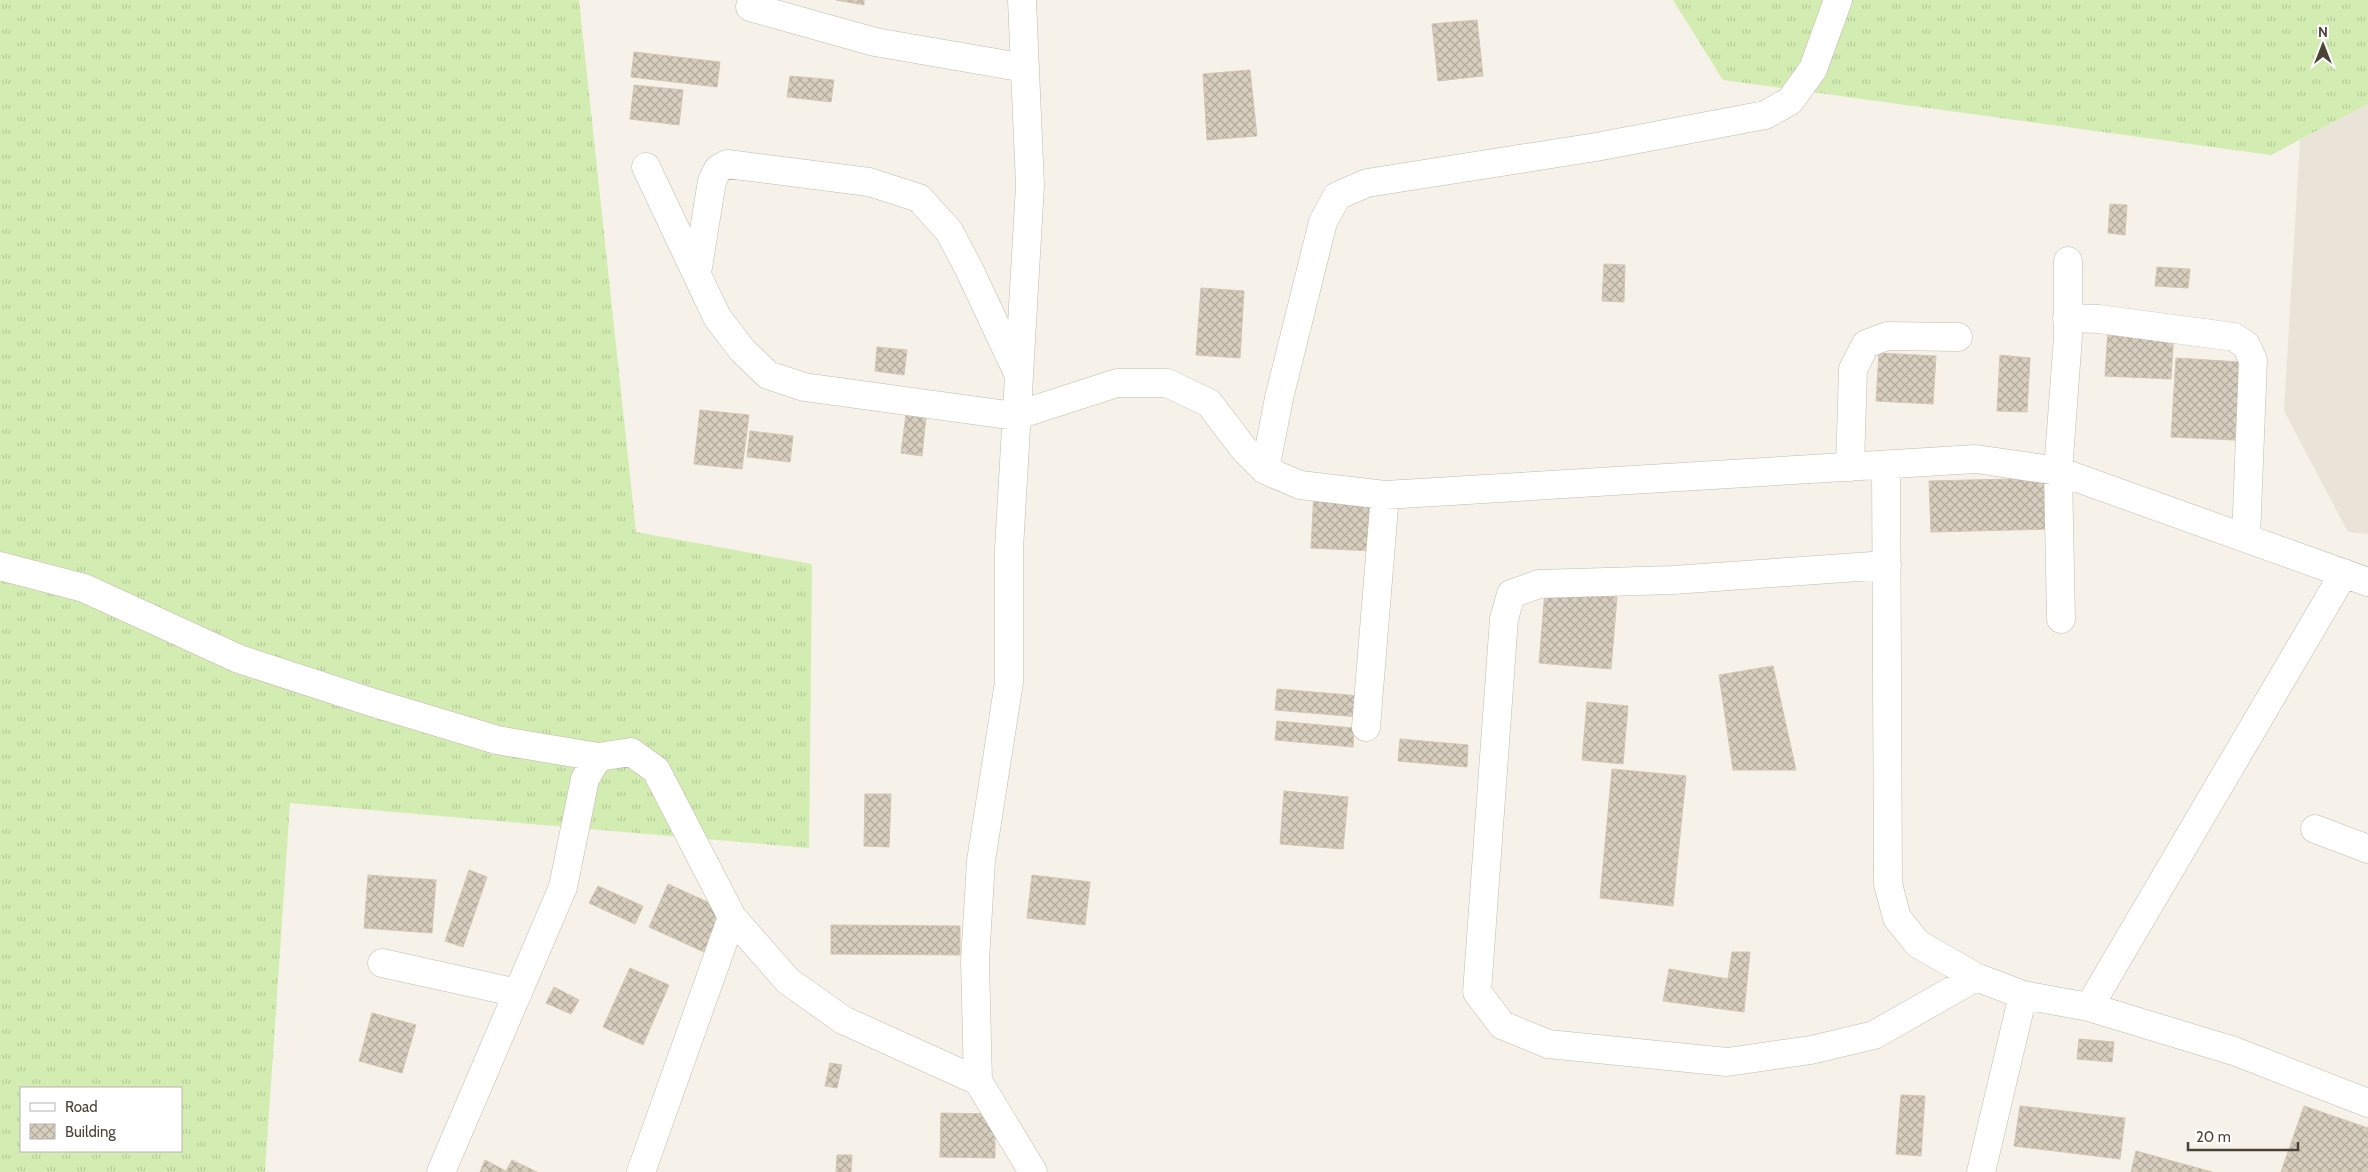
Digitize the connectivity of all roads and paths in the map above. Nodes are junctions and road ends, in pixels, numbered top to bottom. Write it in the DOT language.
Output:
graph roads {
  1 [pos="1022,0"];
  2 [pos="1838,0"];
  3 [pos="750,7"];
  4 [pos="1025,68"];
  5 [pos="646,167"];
  6 [pos="2068,261"];
  7 [pos="697,274"];
  8 [pos="2067,318"];
  9 [pos="1958,338"];
  10 [pos="1018,374"];
  11 [pos="1015,416"];
  12 [pos="1886,465"];
  13 [pos="1850,467"];
  14 [pos="1265,470"];
  15 [pos="2058,471"];
  16 [pos="1385,495"];
  17 [pos="2246,538"];
  18 [pos="1887,565"];
  19 [pos="0,566"];
  20 [pos="2356,577"];
  21 [pos="2061,619"];
  22 [pos="1366,727"];
  23 [pos="598,757"];
  24 [pos="2315,829"];
  25 [pos="2368,849"];
  26 [pos="732,917"];
  27 [pos="382,963"];
  28 [pos="1976,977"];
  29 [pos="518,994"];
  30 [pos="2023,995"];
  31 [pos="2089,1007"];
  32 [pos="978,1081"];
  33 [pos="2368,1103"];
  34 [pos="441,1172"];
  35 [pos="641,1172"];
  36 [pos="1033,1172"];
  37 [pos="1981,1172"];
  1 -- 4 [label="street"];
  2 -- 14 [label="street"];
  3 -- 4 [label="street"];
  4 -- 10 [label="street"];
  5 -- 7 [label="street"];
  6 -- 8 [label="street"];
  7 -- 10 [label="street"];
  7 -- 11 [label="street"];
  8 -- 15 [label="street"];
  8 -- 17 [label="street"];
  9 -- 13 [label="street"];
  10 -- 11 [label="street"];
  11 -- 14 [label="street"];
  11 -- 32 [label="street"];
  12 -- 13 [label="street"];
  12 -- 15 [label="street"];
  12 -- 18 [label="street"];
  13 -- 16 [label="street"];
  14 -- 16 [label="street"];
  15 -- 17 [label="street"];
  15 -- 21 [label="street"];
  16 -- 22 [label="street"];
  17 -- 20 [label="street"];
  18 -- 28 [label="street"];
  18 -- 28 [label="street"];
  19 -- 23 [label="street"];
  20 -- 31 [label="street"];
  23 -- 26 [label="street"];
  23 -- 29 [label="street"];
  24 -- 25 [label="street"];
  26 -- 32 [label="street"];
  26 -- 35 [label="street"];
  27 -- 29 [label="street"];
  28 -- 30 [label="street"];
  29 -- 34 [label="street"];
  30 -- 31 [label="street"];
  30 -- 37 [label="street"];
  31 -- 33 [label="street"];
  32 -- 36 [label="street"];
}
